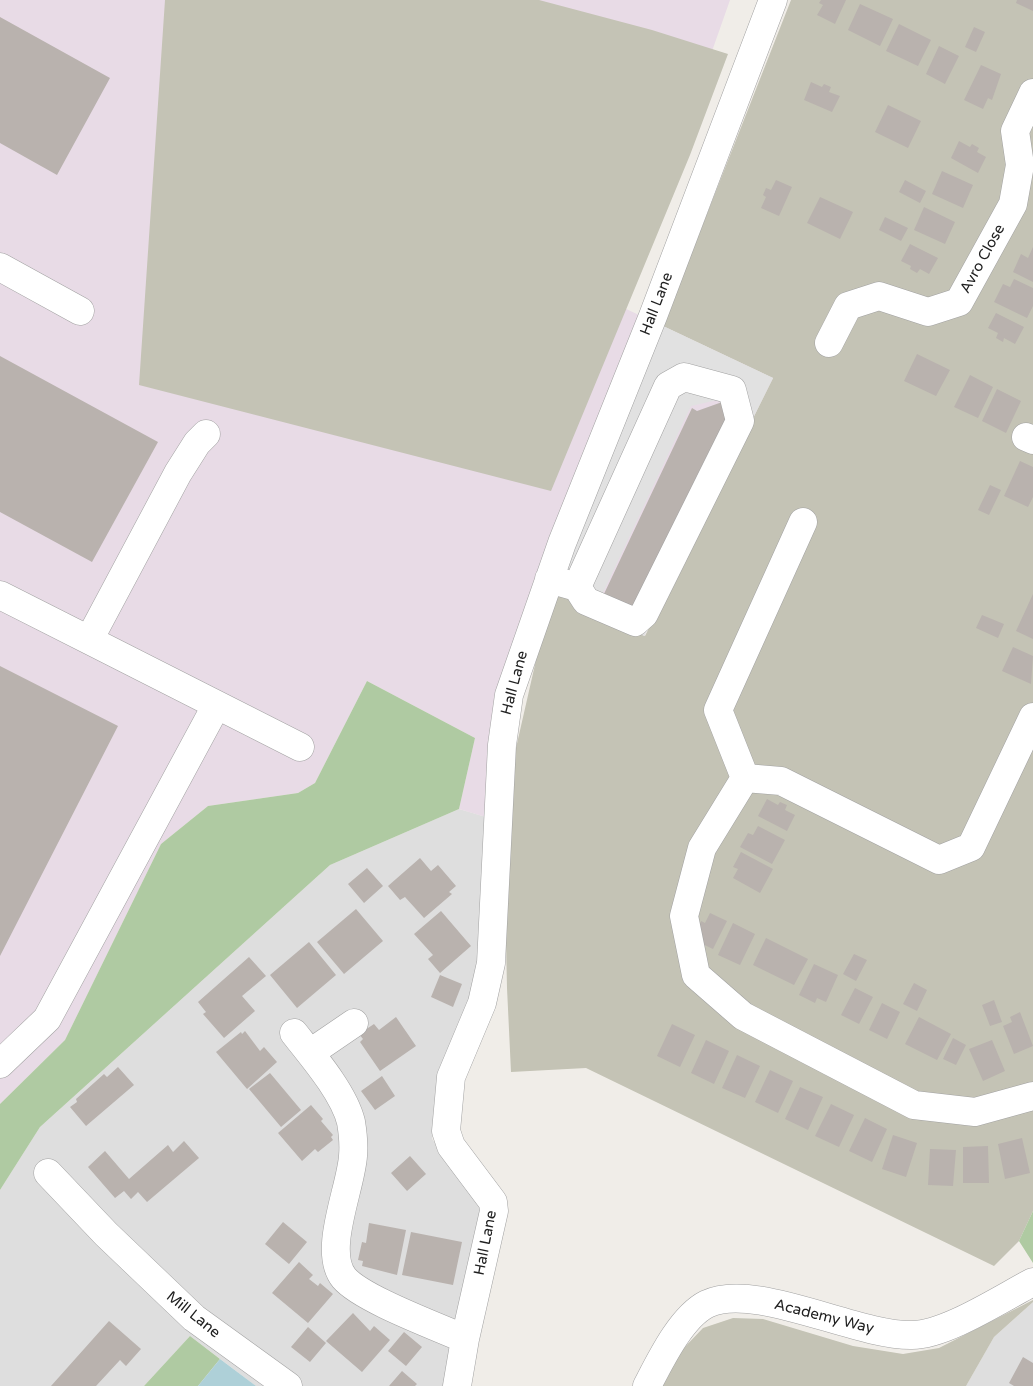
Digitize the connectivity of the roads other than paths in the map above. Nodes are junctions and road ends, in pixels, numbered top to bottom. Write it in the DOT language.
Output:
graph roads {
  1 [pos="773,0"];
  2 [pos="1033,93"];
  3 [pos="0,267"];
  4 [pos="80,311"];
  5 [pos="828,343"];
  6 [pos="206,434"];
  7 [pos="803,522"];
  8 [pos="548,578"];
  9 [pos="577,587"];
  10 [pos="0,595"];
  11 [pos="89,640"];
  12 [pos="216,706"];
  13 [pos="1033,717"];
  14 [pos="300,747"];
  15 [pos="745,778"];
  16 [pos="354,1024"];
  17 [pos="0,1064"];
  18 [pos="1033,1096"];
  19 [pos="48,1173"];
  20 [pos="1033,1282"];
  21 [pos="465,1339"];
  22 [pos="288,1386"];
  23 [pos="457,1386"];
  24 [pos="647,1386"];
  1 -- 8 [label="street, Hall Lane"];
  2 -- 5 [label="street, Avro Close"];
  3 -- 4 [label="street"];
  6 -- 11 [label="street"];
  7 -- 15 [label="street"];
  8 -- 9 [label="street"];
  8 -- 21 [label="street, Hall Lane"];
  9 -- 9 [label="street"];
  10 -- 11 [label="street"];
  11 -- 12 [label="street"];
  12 -- 14 [label="street"];
  12 -- 17 [label="street"];
  13 -- 15 [label="street"];
  15 -- 18 [label="street"];
  16 -- 21 [label="street"];
  19 -- 22 [label="street, Mill Lane"];
  20 -- 24 [label="street, Academy Way"];
  21 -- 23 [label="street, Hall Lane"];
}
